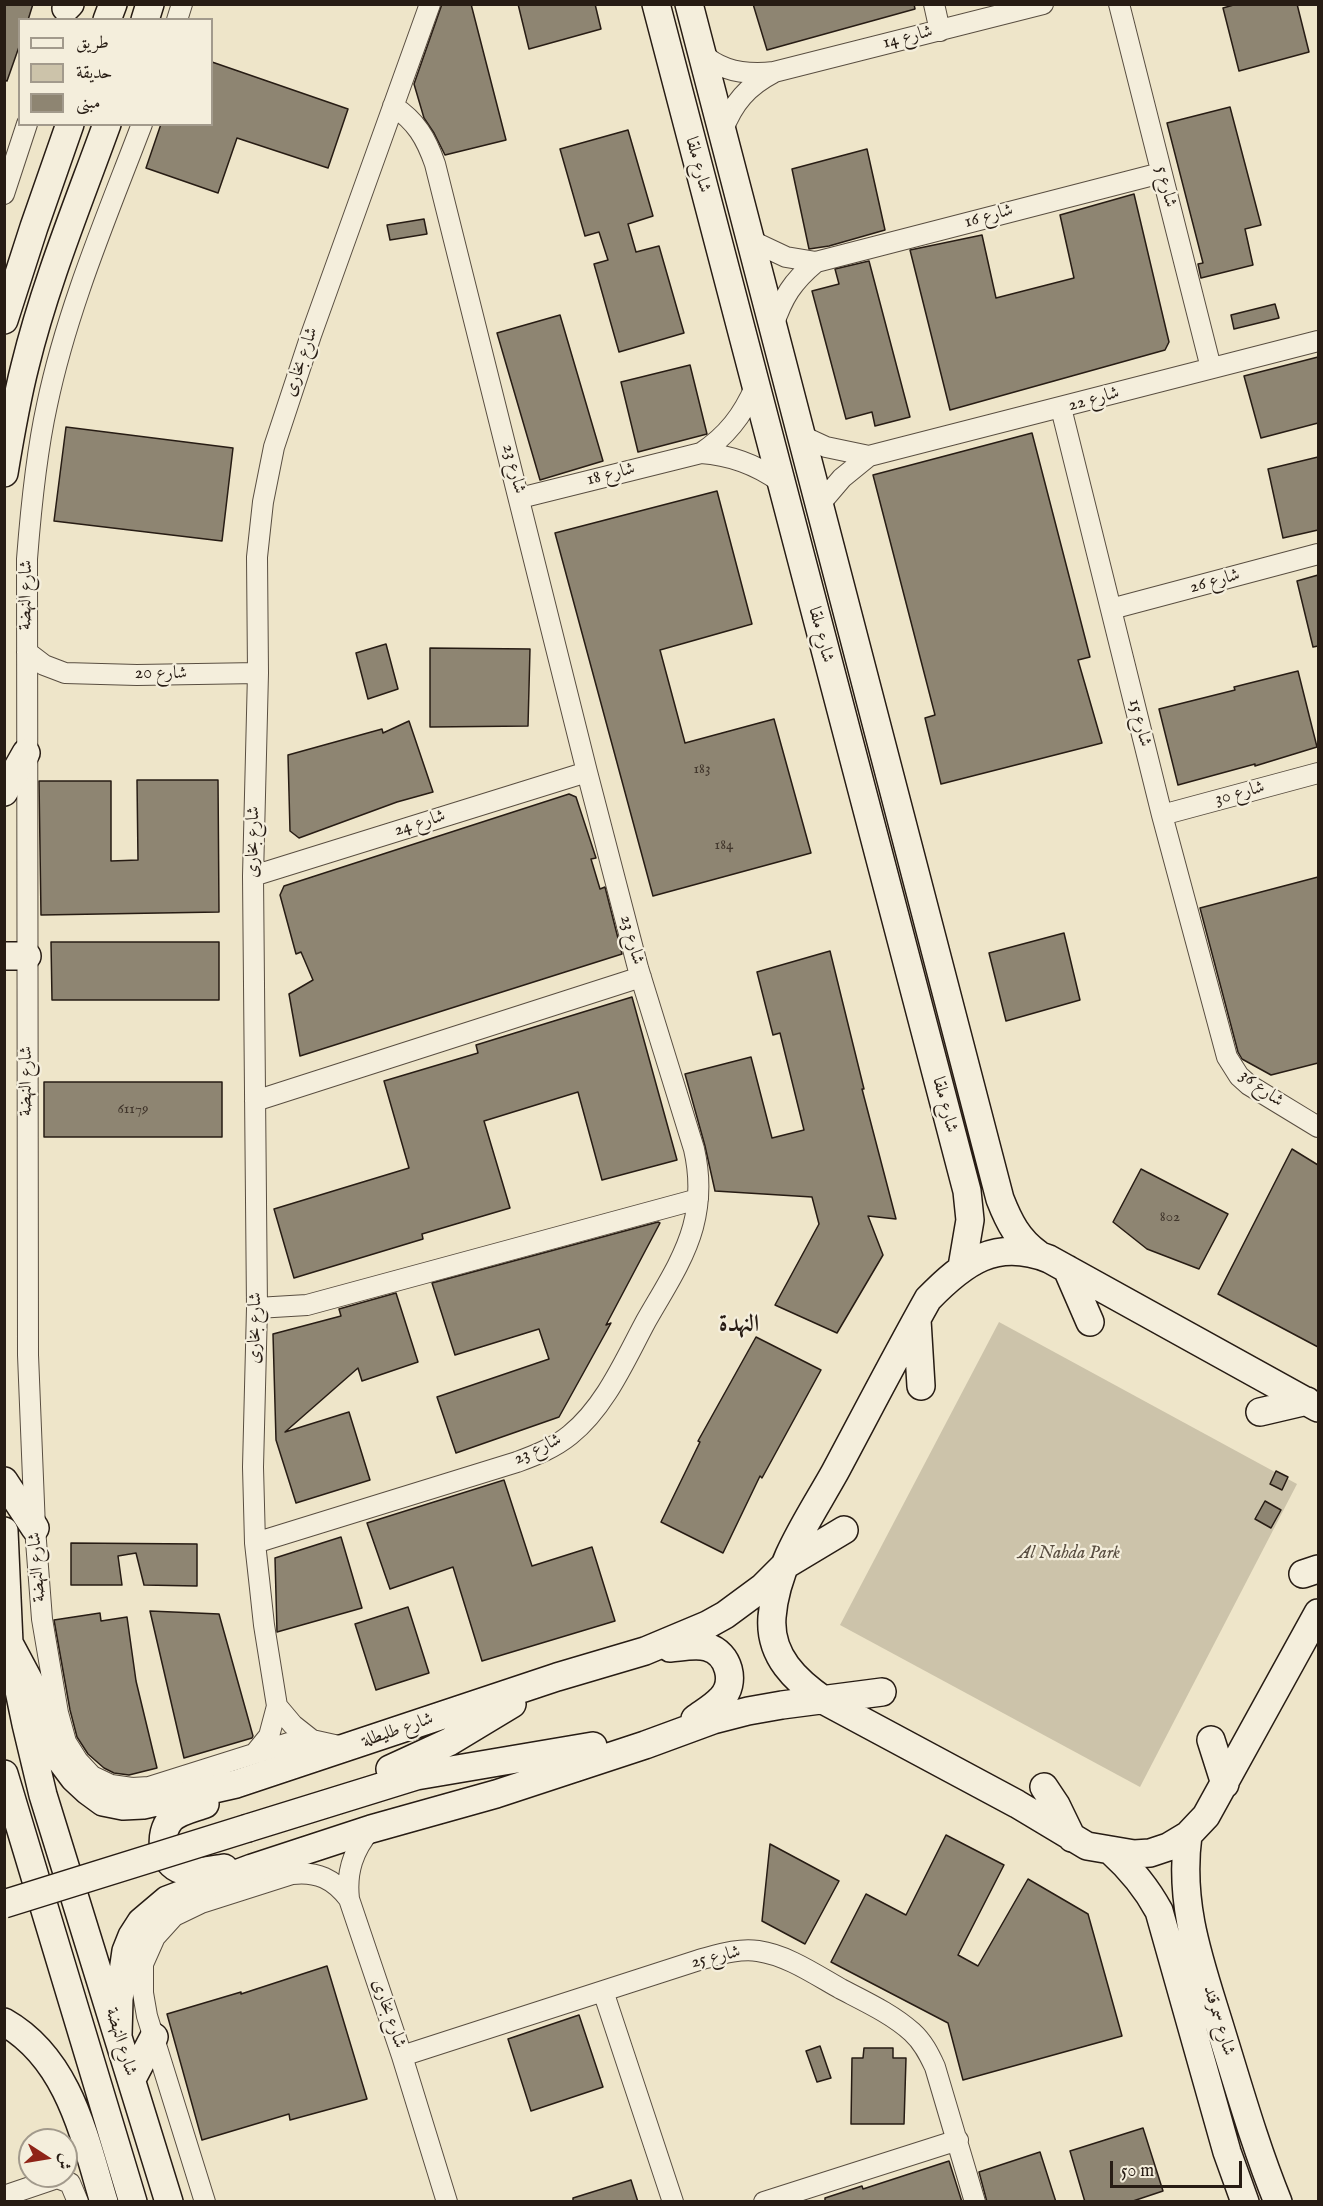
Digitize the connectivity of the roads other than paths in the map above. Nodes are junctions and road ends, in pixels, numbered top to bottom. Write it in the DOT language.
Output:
graph roads {
  1 [pos="430,4"];
  2 [pos="656,4"];
  3 [pos="934,4"];
  4 [pos="1043,4"];
  5 [pos="1119,4"];
  6 [pos="682,8"];
  7 [pos="940,31"];
  8 [pos="702,53"];
  9 [pos="774,72"];
  10 [pos="393,106"];
  11 [pos="26,126"];
  12 [pos="69,126"];
  13 [pos="106,126"];
  14 [pos="141,126"];
  15 [pos="723,130"];
  16 [pos="1161,172"];
  17 [pos="4,194"];
  18 [pos="752,241"];
  19 [pos="816,262"];
  20 [pos="4,320"];
  21 [pos="773,326"];
  22 [pos="1318,341"];
  23 [pos="1212,369"];
  24 [pos="755,387"];
  25 [pos="1061,408"];
  26 [pos="800,435"];
  27 [pos="701,453"];
  28 [pos="869,456"];
  29 [pos="4,473"];
  30 [pos="779,481"];
  31 [pos="520,498"];
  32 [pos="819,504"];
  33 [pos="1318,554"];
  34 [pos="1111,609"];
  35 [pos="27,652"];
  36 [pos="65,673"];
  37 [pos="258,673"];
  38 [pos="28,695"];
  39 [pos="26,753"];
  40 [pos="586,772"];
  41 [pos="1318,773"];
  42 [pos="4,792"];
  43 [pos="1162,815"];
  44 [pos="253,876"];
  45 [pos="16,956"];
  46 [pos="640,977"];
  47 [pos="1220,1037"];
  48 [pos="255,1101"];
  49 [pos="1318,1127"];
  50 [pos="698,1199"];
  51 [pos="1038,1254"];
  52 [pos="963,1267"];
  53 [pos="1067,1269"];
  54 [pos="256,1308"];
  55 [pos="917,1320"];
  56 [pos="1090,1322"];
  57 [pos="921,1386"];
  58 [pos="1312,1405"];
  59 [pos="1260,1412"];
  60 [pos="4,1481"];
  61 [pos="35,1528"];
  62 [pos="844,1530"];
  63 [pos="4,1531"];
  64 [pos="255,1543"];
  65 [pos="784,1566"];
  66 [pos="1318,1613"];
  67 [pos="9,1642"];
  68 [pos="645,1651"];
  69 [pos="556,1677"];
  70 [pos="882,1692"];
  71 [pos="825,1701"];
  72 [pos="278,1706"];
  73 [pos="680,1731"];
  74 [pos="312,1740"];
  75 [pos="1211,1740"];
  76 [pos="645,1745"];
  77 [pos="348,1748"];
  78 [pos="256,1752"];
  79 [pos="4,1774"];
  80 [pos="237,1784"];
  81 [pos="1225,1784"];
  82 [pos="1044,1787"];
  83 [pos="247,1822"];
  84 [pos="371,1829"];
  85 [pos="1188,1836"];
  86 [pos="1072,1839"];
  87 [pos="1112,1851"];
  88 [pos="252,1868"];
  89 [pos="4,1893"];
  90 [pos="349,1899"];
  91 [pos="4,1904"];
  92 [pos="603,1991"];
  93 [pos="4,2022"];
  94 [pos="118,2035"];
  95 [pos="154,2037"];
  96 [pos="402,2056"];
  97 [pos="132,2079"];
  98 [pos="958,2140"];
  99 [pos="4,2196"];
  100 [pos="78,2202"];
  101 [pos="104,2202"];
  102 [pos="133,2202"];
  103 [pos="170,2202"];
  104 [pos="205,2202"];
  105 [pos="447,2202"];
  106 [pos="674,2202"];
  107 [pos="764,2202"];
  108 [pos="975,2202"];
  109 [pos="1245,2202"];
  110 [pos="1278,2202"];
  1 -- 10 [label="street, شارع بخارى"];
  2 -- 24 [label="street, شارع ملقا"];
  3 -- 7 [label="street"];
  4 -- 7 [label="street, شارع 14"];
  5 -- 16 [label="street, شارع 5"];
  6 -- 8 [label="street, شارع ملقا"];
  7 -- 9 [label="street, شارع 14"];
  8 -- 9 [label="street, شارع 14"];
  8 -- 15 [label="street, شارع ملقا"];
  9 -- 15 [label="street, شارع 14"];
  10 -- 31 [label="street, شارع 23"];
  10 -- 37 [label="street, شارع بخارى"];
  11 -- 17 [label="street"];
  12 -- 20 [label="street"];
  13 -- 29 [label="street"];
  14 -- 35 [label="street, شارع النهضة"];
  15 -- 18 [label="street, شارع ملقا"];
  16 -- 19 [label="street, شارع 16"];
  16 -- 23 [label="street, شارع 5"];
  18 -- 19 [label="street, شارع 16"];
  18 -- 21 [label="street, شارع ملقا"];
  19 -- 21 [label="street, شارع 16"];
  21 -- 26 [label="street, شارع ملقا"];
  22 -- 23 [label="street, شارع 22"];
  23 -- 25 [label="street, شارع 22"];
  24 -- 27 [label="street, شارع 18"];
  24 -- 30 [label="street, شارع ملقا"];
  25 -- 28 [label="street, شارع 22"];
  25 -- 34 [label="street, شارع 15"];
  26 -- 28 [label="street, شارع 22"];
  26 -- 32 [label="street, شارع ملقا"];
  27 -- 30 [label="street, شارع 18"];
  27 -- 31 [label="street, شارع 18"];
  28 -- 32 [label="street, شارع 22"];
  30 -- 52 [label="street, شارع ملقا"];
  31 -- 40 [label="street, شارع 23"];
  32 -- 51 [label="street, شارع ملقا"];
  33 -- 34 [label="street, شارع 26"];
  34 -- 43 [label="street, شارع 15"];
  35 -- 36 [label="street, شارع 20"];
  35 -- 38 [label="street, شارع النهضة"];
  36 -- 37 [label="street, شارع 20"];
  36 -- 38 [label="street, شارع 20"];
  37 -- 44 [label="street, شارع بخارى"];
  38 -- 39 [label="street, شارع النهضة"];
  39 -- 42 [label="street"];
  39 -- 45 [label="street, شارع النهضة"];
  40 -- 44 [label="street, شارع 24"];
  40 -- 46 [label="street, شارع 23"];
  41 -- 43 [label="street, شارع 30"];
  43 -- 47 [label="street, شارع 15"];
  44 -- 48 [label="street, شارع بخارى"];
  45 -- 61 [label="street, شارع النهضة"];
  46 -- 48 [label="street"];
  46 -- 50 [label="street, شارع 23"];
  47 -- 49 [label="street, شارع 36"];
  48 -- 54 [label="street, شارع بخارى"];
  50 -- 54 [label="street"];
  50 -- 64 [label="street, شارع 23"];
  51 -- 52 [label="street"];
  51 -- 53 [label="street"];
  52 -- 55 [label="street"];
  53 -- 56 [label="street"];
  53 -- 58 [label="street"];
  54 -- 64 [label="street, شارع بخارى"];
  55 -- 57 [label="street"];
  55 -- 65 [label="street"];
  58 -- 59 [label="street"];
  60 -- 61 [label="street"];
  61 -- 78 [label="street, شارع النهضة"];
  62 -- 65 [label="street, شارع طليطلة"];
  63 -- 67 [label="street, شارع النهضة"];
  64 -- 72 [label="street, شارع بخارى"];
  65 -- 68 [label="street, شارع طليطلة"];
  65 -- 71 [label="street"];
  66 -- 81 [label="street"];
  67 -- 80 [label="street, شارع طليطلة"];
  67 -- 94 [label="street, شارع النهضة"];
  68 -- 69 [label="street, شارع طليطلة"];
  68 -- 73 [label="street"];
  69 -- 77 [label="street, شارع طليطلة"];
  69 -- 83 [label="street"];
  70 -- 71 [label="street"];
  71 -- 73 [label="street"];
  71 -- 86 [label="street"];
  72 -- 74 [label="street"];
  72 -- 78 [label="street, شارع بخارى"];
  73 -- 76 [label="street"];
  74 -- 77 [label="street, شارع النهضة"];
  74 -- 78 [label="street, شارع النهضة"];
  75 -- 81 [label="street"];
  76 -- 83 [label="street"];
  76 -- 84 [label="street"];
  77 -- 80 [label="street, شارع طليطلة"];
  79 -- 102 [label="street, شارع النهضة"];
  80 -- 88 [label="street"];
  81 -- 85 [label="street"];
  82 -- 86 [label="street"];
  83 -- 89 [label="street"];
  83 -- 91 [label="street, bridge"];
  84 -- 88 [label="street"];
  84 -- 90 [label="street, شارع بخارى"];
  85 -- 87 [label="street"];
  85 -- 110 [label="street, شارع سمرقند"];
  86 -- 87 [label="street"];
  87 -- 109 [label="street, شارع سمرقند"];
  88 -- 94 [label="street"];
  90 -- 95 [label="street"];
  90 -- 96 [label="street, شارع بخارى"];
  92 -- 96 [label="street, شارع 25"];
  92 -- 98 [label="street, شارع 25"];
  92 -- 106 [label="street"];
  93 -- 101 [label="street"];
  94 -- 97 [label="street, شارع النهضة"];
  95 -- 97 [label="street"];
  95 -- 104 [label="street"];
  96 -- 105 [label="street, شارع بخارى"];
  97 -- 103 [label="street, شارع النهضة"];
  98 -- 107 [label="street"];
  98 -- 108 [label="street, شارع 25"];
  99 -- 100 [label="street"];
}
